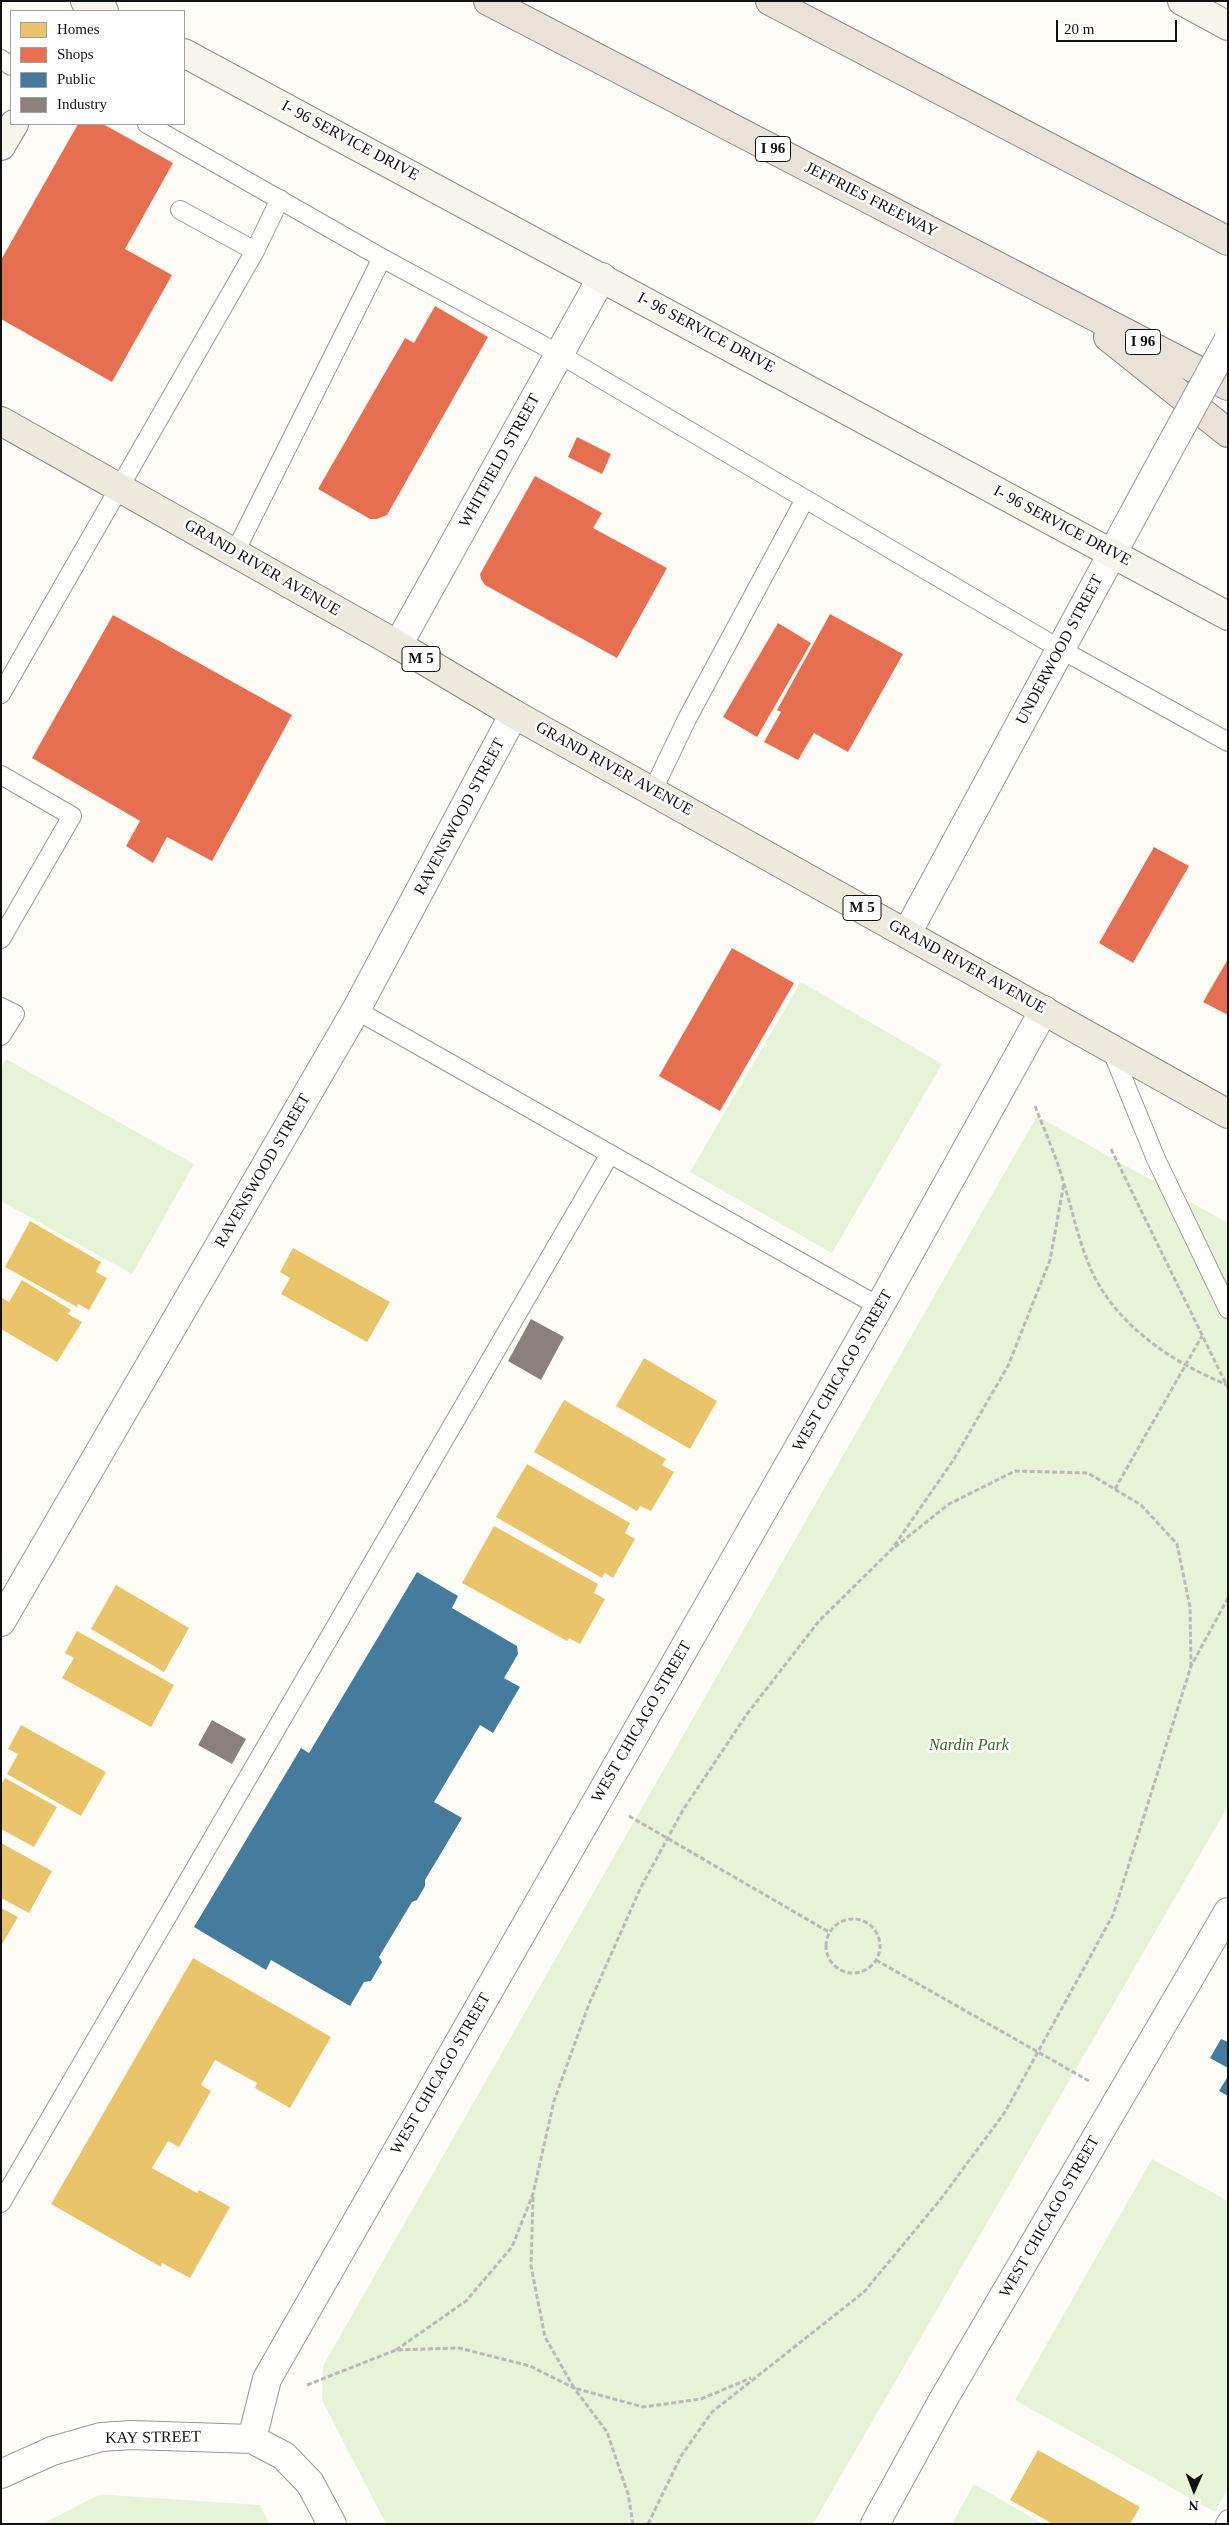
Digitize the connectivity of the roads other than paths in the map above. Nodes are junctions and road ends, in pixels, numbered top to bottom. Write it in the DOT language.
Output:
graph roads {
  1 [pos="84,1"];
  2 [pos="488,1"];
  3 [pos="770,1"];
  4 [pos="1182,1"];
  5 [pos="102,10"];
  6 [pos="1228,26"];
  7 [pos="185,54"];
  8 [pos="13,125"];
  9 [pos="149,125"];
  10 [pos="1,146"];
  11 [pos="280,199"];
  12 [pos="180,210"];
  13 [pos="1228,241"];
  14 [pos="255,251"];
  15 [pos="382,258"];
  16 [pos="602,277"];
  17 [pos="1058,297"];
  18 [pos="1228,341"];
  19 [pos="559,354"];
  20 [pos="1228,386"];
  21 [pos="3,426"];
  22 [pos="1228,433"];
  23 [pos="121,488"];
  24 [pos="806,499"];
  25 [pos="235,552"];
  26 [pos="1112,553"];
  27 [pos="1228,616"];
  28 [pos="398,645"];
  29 [pos="1060,649"];
  30 [pos="1,694"];
  31 [pos="514,714"];
  32 [pos="1228,742"];
  33 [pos="1,775"];
  34 [pos="653,790"];
  35 [pos="907,933"];
  36 [pos="1,939"];
  37 [pos="1,1007"];
  38 [pos="356,1010"];
  39 [pos="1044,1010"];
  40 [pos="1,1036"];
  41 [pos="1111,1049"];
  42 [pos="1228,1114"];
  43 [pos="610,1154"];
  44 [pos="880,1307"];
  45 [pos="1228,1308"];
  46 [pos="1,1622"];
  47 [pos="1228,1912"];
  48 [pos="1,2203"];
  49 [pos="252,2438"];
  50 [pos="1,2474"];
  51 [pos="1228,2519"];
  52 [pos="332,2524"];
  53 [pos="875,2524"];
  54 [pos="1225,2524"];
  1 -- 5 [label="street"];
  2 -- 17 [label="highway, JEFFRIES FREEWAY / I 96"];
  3 -- 13 [label="highway"];
  4 -- 6 [label="street"];
  7 -- 16 [label="street, I- 96 SERVICE DRIVE"];
  8 -- 10 [label="street"];
  9 -- 11 [label="lane"];
  11 -- 14 [label="lane"];
  11 -- 15 [label="lane"];
  12 -- 14 [label="lane"];
  14 -- 23 [label="lane"];
  15 -- 19 [label="lane"];
  15 -- 25 [label="lane"];
  16 -- 19 [label="street, WHITFIELD STREET"];
  16 -- 26 [label="street, I- 96 SERVICE DRIVE"];
  17 -- 20 [label="highway, JEFFRIES FREEWAY / I 96"];
  17 -- 22 [label="highway"];
  18 -- 26 [label="street, UNDERWOOD STREET, bridge"];
  19 -- 24 [label="lane"];
  19 -- 28 [label="street, WHITFIELD STREET"];
  21 -- 23 [label="main road, GRAND RIVER AVENUE / M 5"];
  23 -- 25 [label="main road, GRAND RIVER AVENUE / M 5"];
  23 -- 30 [label="lane"];
  24 -- 29 [label="lane"];
  24 -- 34 [label="lane"];
  25 -- 28 [label="main road, GRAND RIVER AVENUE / M 5"];
  26 -- 27 [label="street, I- 96 SERVICE DRIVE"];
  26 -- 29 [label="street, UNDERWOOD STREET"];
  28 -- 31 [label="main road, GRAND RIVER AVENUE / M 5"];
  29 -- 32 [label="lane"];
  29 -- 35 [label="street, UNDERWOOD STREET"];
  31 -- 34 [label="main road, GRAND RIVER AVENUE / M 5"];
  31 -- 38 [label="street, RAVENSWOOD STREET"];
  33 -- 36 [label="lane"];
  34 -- 35 [label="main road, GRAND RIVER AVENUE / M 5"];
  35 -- 39 [label="main road, GRAND RIVER AVENUE / M 5"];
  37 -- 40 [label="lane"];
  38 -- 43 [label="lane"];
  38 -- 46 [label="street, RAVENSWOOD STREET"];
  39 -- 41 [label="main road, GRAND RIVER AVENUE / M 5"];
  39 -- 44 [label="street, WEST CHICAGO STREET"];
  41 -- 42 [label="main road, GRAND RIVER AVENUE / M 5"];
  41 -- 45 [label="lane"];
  43 -- 44 [label="lane"];
  43 -- 48 [label="lane"];
  44 -- 49 [label="street, WEST CHICAGO STREET"];
  47 -- 53 [label="street, WEST CHICAGO STREET"];
  49 -- 50 [label="street, KAY STREET"];
  49 -- 52 [label="street"];
  51 -- 54 [label="lane"];
}
